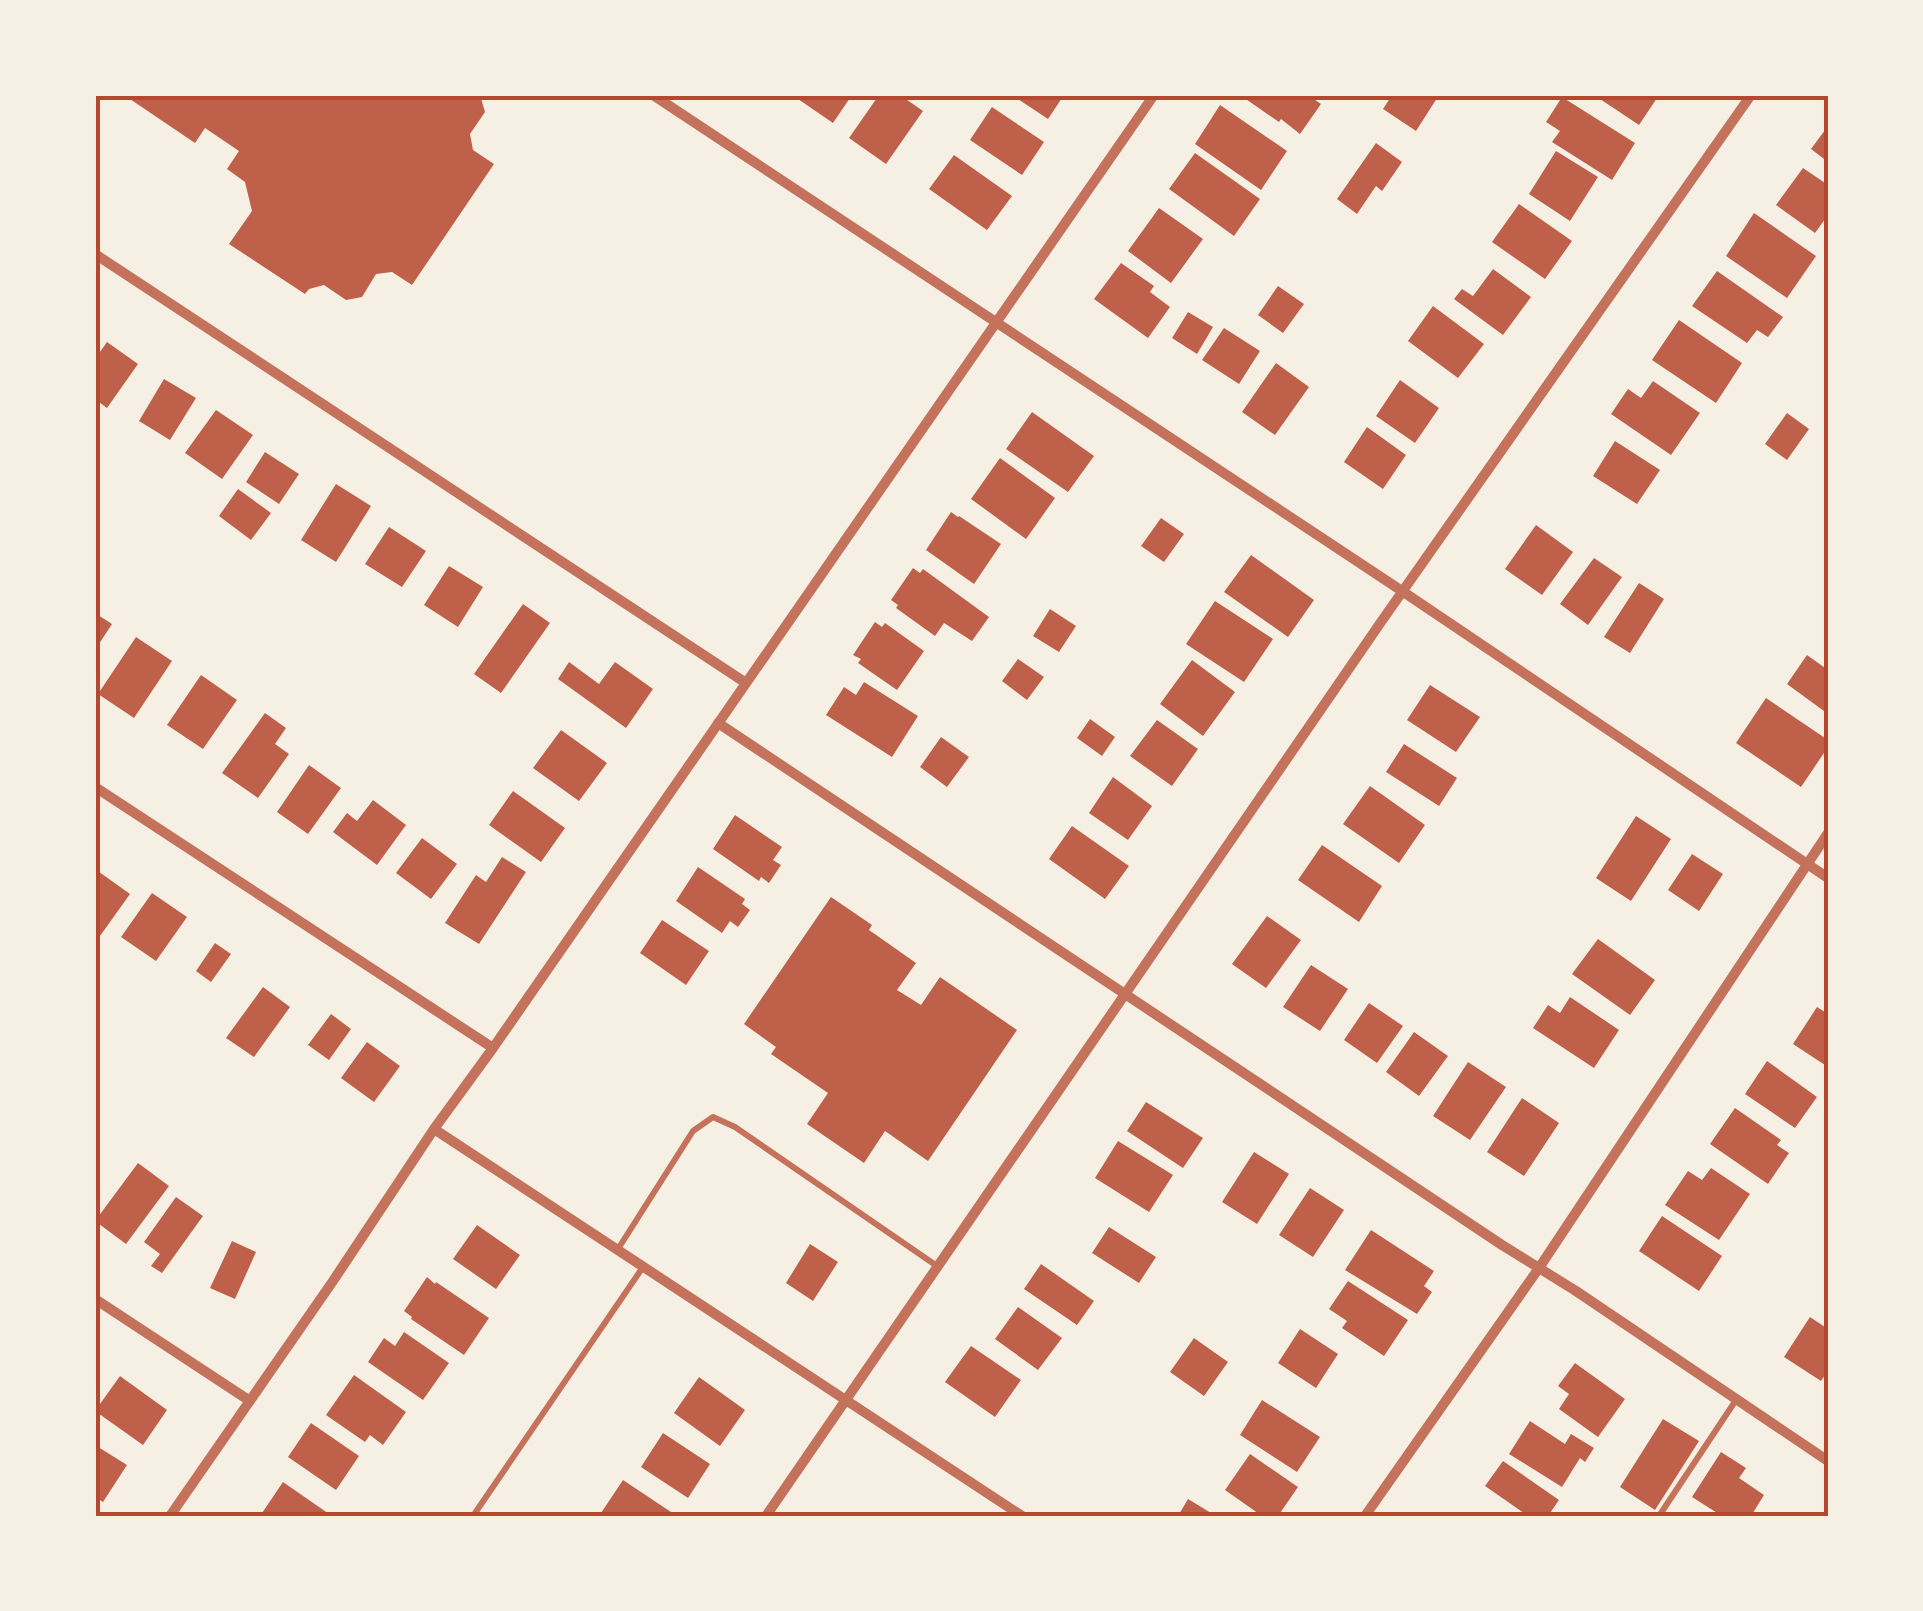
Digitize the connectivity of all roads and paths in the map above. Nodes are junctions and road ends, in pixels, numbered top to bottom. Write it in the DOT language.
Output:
graph roads {
  1 [pos="653,95"];
  2 [pos="1154,95"];
  3 [pos="1750,95"];
  4 [pos="95,254"];
  5 [pos="998,322"];
  6 [pos="1402,592"];
  7 [pos="746,684"];
  8 [pos="718,723"];
  9 [pos="95,786"];
  10 [pos="1828,833"];
  11 [pos="1806,864"];
  12 [pos="1828,878"];
  13 [pos="1125,993"];
  14 [pos="493,1048"];
  15 [pos="434,1129"];
  16 [pos="618,1250"];
  17 [pos="644,1266"];
  18 [pos="937,1266"];
  19 [pos="1538,1268"];
  20 [pos="95,1299"];
  21 [pos="845,1398"];
  22 [pos="1736,1400"];
  23 [pos="250,1401"];
  24 [pos="1828,1461"];
  25 [pos="170,1516"];
  26 [pos="474,1516"];
  27 [pos="766,1516"];
  28 [pos="1022,1516"];
  29 [pos="1365,1516"];
  30 [pos="1659,1516"];
  1 -- 5 [label="street"];
  2 -- 5 [label="street"];
  3 -- 6 [label="street"];
  4 -- 7 [label="street"];
  5 -- 6 [label="street"];
  5 -- 7 [label="street"];
  6 -- 11 [label="street"];
  6 -- 13 [label="street"];
  7 -- 8 [label="street"];
  8 -- 13 [label="street"];
  8 -- 14 [label="street"];
  9 -- 14 [label="street"];
  10 -- 11 [label="street"];
  11 -- 12 [label="street"];
  11 -- 19 [label="street"];
  13 -- 18 [label="street"];
  13 -- 19 [label="street"];
  14 -- 15 [label="street"];
  15 -- 16 [label="street"];
  15 -- 23 [label="street"];
  16 -- 17 [label="street"];
  16 -- 18 [label="lane"];
  17 -- 21 [label="street"];
  17 -- 26 [label="lane"];
  18 -- 21 [label="street"];
  19 -- 22 [label="street"];
  19 -- 29 [label="street"];
  20 -- 23 [label="street"];
  21 -- 27 [label="street"];
  21 -- 28 [label="street"];
  22 -- 24 [label="street"];
  22 -- 30 [label="lane"];
  23 -- 25 [label="street"];
}
